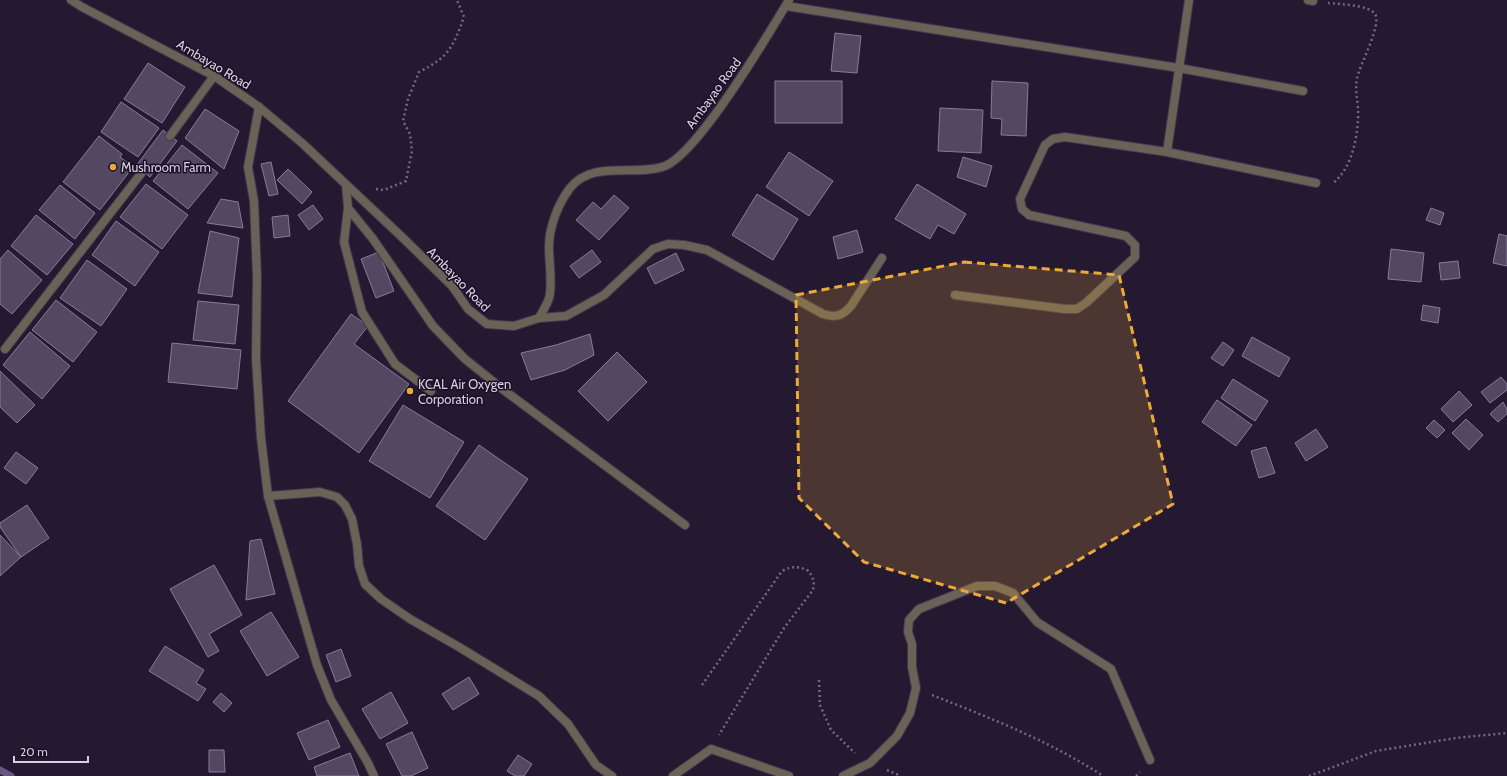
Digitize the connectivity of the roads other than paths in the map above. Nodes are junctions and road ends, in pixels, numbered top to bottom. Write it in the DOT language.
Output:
graph roads {
  1 [pos="71,0"];
  2 [pos="1189,0"];
  3 [pos="787,3"];
  4 [pos="1179,68"];
  5 [pos="214,76"];
  6 [pos="1303,91"];
  7 [pos="259,107"];
  8 [pos="170,136"];
  9 [pos="1167,152"];
  10 [pos="142,171"];
  11 [pos="1316,183"];
  12 [pos="346,185"];
  13 [pos="348,208"];
  14 [pos="882,258"];
  15 [pos="955,295"];
  16 [pos="539,318"];
  17 [pos="5,349"];
  18 [pos="431,391"];
  19 [pos="268,496"];
  20 [pos="685,525"];
  21 [pos="1150,760"];
  22 [pos="374,776"];
  23 [pos="612,776"];
  24 [pos="673,776"];
  25 [pos="789,776"];
  26 [pos="842,776"];
  1 -- 5 [label="street, Ambayao Road"];
  2 -- 4 [label="street"];
  3 -- 4 [label="street"];
  3 -- 16 [label="street, Ambayao Road"];
  4 -- 6 [label="street"];
  4 -- 9 [label="street"];
  5 -- 7 [label="street, Ambayao Road"];
  5 -- 8 [label="street"];
  7 -- 12 [label="street, Ambayao Road"];
  7 -- 19 [label="street"];
  9 -- 11 [label="street"];
  9 -- 15 [label="street"];
  10 -- 17 [label="street"];
  12 -- 13 [label="street"];
  12 -- 16 [label="street, Ambayao Road"];
  13 -- 18 [label="street"];
  13 -- 20 [label="street"];
  14 -- 16 [label="street"];
  19 -- 22 [label="street"];
  19 -- 23 [label="street"];
  21 -- 26 [label="street"];
  24 -- 25 [label="street"];
}
